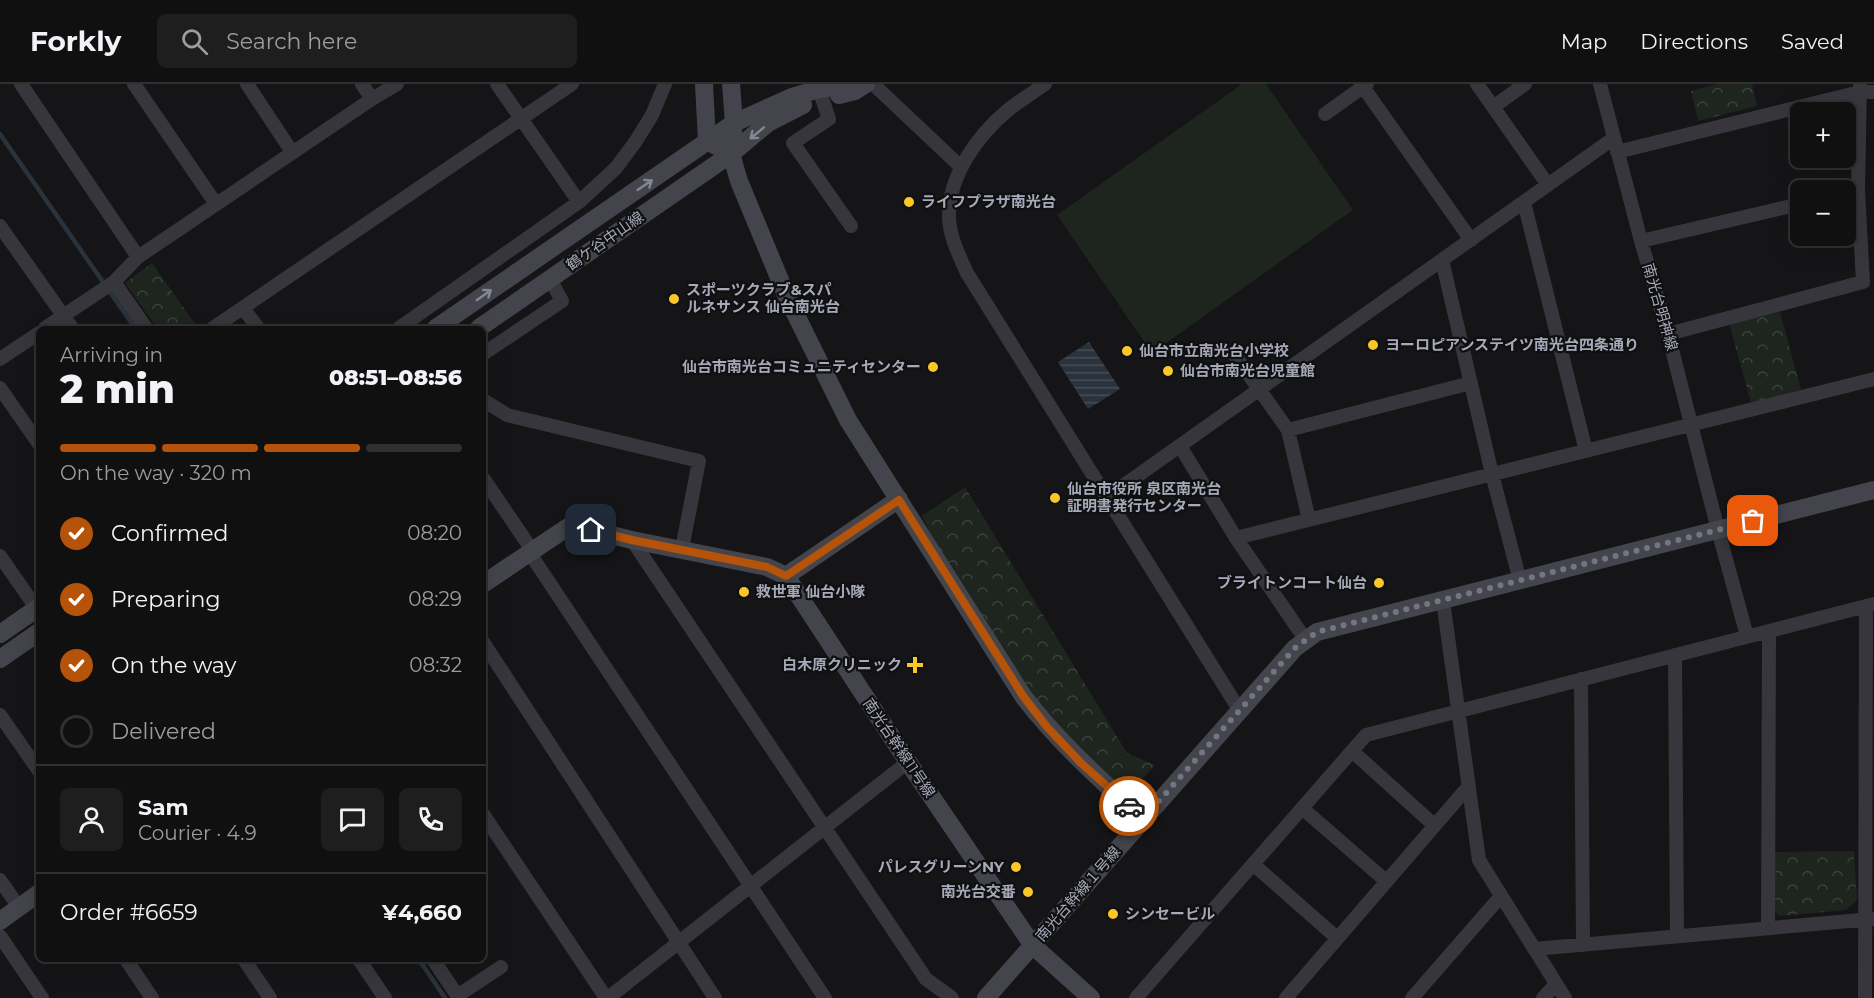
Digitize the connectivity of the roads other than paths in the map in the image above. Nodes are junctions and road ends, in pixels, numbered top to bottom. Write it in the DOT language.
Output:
graph roads {
  1 [pos="21,84"];
  2 [pos="134,84"];
  3 [pos="246,84"];
  4 [pos="362,84"];
  5 [pos="397,84"];
  6 [pos="497,84"];
  7 [pos="572,84"];
  8 [pos="665,84"];
  9 [pos="704,84"];
  10 [pos="731,84"];
  11 [pos="849,84"];
  12 [pos="866,84"];
  13 [pos="873,84"];
  14 [pos="1045,84"];
  15 [pos="1477,84"];
  16 [pos="1526,84"];
  17 [pos="1600,84"];
  18 [pos="1364,85"];
  19 [pos="1865,90"];
  20 [pos="821,94"];
  21 [pos="372,99"];
  22 [pos="1493,107"];
  23 [pos="1325,114"];
  24 [pos="522,119"];
  25 [pos="734,123"];
  26 [pos="707,141"];
  27 [pos="1616,145"];
  28 [pos="292,152"];
  29 [pos="731,154"];
  30 [pos="961,167"];
  31 [pos="1853,180"];
  32 [pos="1548,185"];
  33 [pos="579,202"];
  34 [pos="1524,202"];
  35 [pos="216,204"];
  36 [pos="1790,206"];
  37 [pos="0,226"];
  38 [pos="851,226"];
  39 [pos="1856,230"];
  40 [pos="1471,240"];
  41 [pos="1641,241"];
  42 [pos="138,257"];
  43 [pos="1443,260"];
  44 [pos="550,279"];
  45 [pos="108,286"];
  46 [pos="243,308"];
  47 [pos="63,316"];
  48 [pos="48,326"];
  49 [pos="70,326"];
  50 [pos="144,326"];
  51 [pos="216,326"];
  52 [pos="256,326"];
  53 [pos="402,326"];
  54 [pos="439,326"];
  55 [pos="482,326"];
  56 [pos="1668,334"];
  57 [pos="36,335"];
  58 [pos="486,352"];
  59 [pos="1234,354"];
  60 [pos="0,359"];
  61 [pos="1874,379"];
  62 [pos="1471,383"];
  63 [pos="0,388"];
  64 [pos="1259,390"];
  65 [pos="486,402"];
  66 [pos="1691,424"];
  67 [pos="1288,430"];
  68 [pos="36,440"];
  69 [pos="1180,446"];
  70 [pos="1586,451"];
  71 [pos="1492,474"];
  72 [pos="486,483"];
  73 [pos="1874,490"];
  74 [pos="1106,498"];
  75 [pos="899,500"];
  76 [pos="1309,519"];
  77 [pos="1718,530"];
  78 [pos="1236,538"];
  79 [pos="632,540"];
  80 [pos="682,549"];
  81 [pos="531,551"];
  82 [pos="0,556"];
  83 [pos="786,576"];
  84 [pos="1520,581"];
  85 [pos="486,582"];
  86 [pos="1443,600"];
  87 [pos="1870,605"];
  88 [pos="35,612"];
  89 [pos="1769,631"];
  90 [pos="36,633"];
  91 [pos="0,634"];
  92 [pos="1748,636"];
  93 [pos="1305,639"];
  94 [pos="486,647"];
  95 [pos="1675,655"];
  96 [pos="0,659"];
  97 [pos="1581,679"];
  98 [pos="1458,710"];
  99 [pos="1240,711"];
  100 [pos="0,715"];
  101 [pos="1352,751"];
  102 [pos="908,762"];
  103 [pos="36,767"];
  104 [pos="1468,787"];
  105 [pos="1302,808"];
  106 [pos="486,818"];
  107 [pos="1143,819"];
  108 [pos="1434,825"];
  109 [pos="824,826"];
  110 [pos="1253,864"];
  111 [pos="0,880"];
  112 [pos="1386,881"];
  113 [pos="751,885"];
  114 [pos="36,895"];
  115 [pos="1501,896"];
  116 [pos="19,908"];
  117 [pos="1869,919"];
  118 [pos="0,921"];
  119 [pos="1768,928"];
  120 [pos="0,936"];
  121 [pos="1677,936"];
  122 [pos="1337,938"];
  123 [pos="678,942"];
  124 [pos="1034,945"];
  125 [pos="1583,945"];
  126 [pos="1534,949"];
  127 [pos="128,962"];
  128 [pos="246,962"];
  129 [pos="361,962"];
  130 [pos="435,962"];
  131 [pos="501,967"];
  132 [pos="1556,984"];
  133 [pos="458,997"];
  134 [pos="42,998"];
  135 [pos="152,998"];
  136 [pos="270,998"];
  137 [pos="384,998"];
  138 [pos="607,998"];
  139 [pos="715,998"];
  140 [pos="825,998"];
  141 [pos="952,998"];
  142 [pos="986,998"];
  143 [pos="1091,998"];
  144 [pos="1136,998"];
  145 [pos="1286,998"];
  146 [pos="1412,998"];
  147 [pos="1543,998"];
  148 [pos="1565,998"];
  149 [pos="1865,998"];
  1 -- 42 [label="street"];
  2 -- 35 [label="street"];
  3 -- 28 [label="street"];
  4 -- 21 [label="street"];
  5 -- 21 [label="street"];
  6 -- 24 [label="street"];
  7 -- 24 [label="street"];
  8 -- 33 [label="street"];
  9 -- 26 [label="street"];
  10 -- 25 [label="street"];
  11 -- 20 [label="street"];
  12 -- 20 [label="street"];
  13 -- 30 [label="street"];
  14 -- 30 [label="street"];
  15 -- 22 [label="street"];
  16 -- 22 [label="street"];
  17 -- 27 [label="street, 南光台明神線"];
  18 -- 23 [label="street"];
  18 -- 40 [label="street"];
  19 -- 27 [label="street"];
  19 -- 31 [label="street"];
  20 -- 25 [label="street"];
  20 -- 29 [label="street, 鶴ケ谷中山線, one-way"];
  20 -- 38 [label="street"];
  21 -- 28 [label="street"];
  22 -- 32 [label="street"];
  24 -- 33 [label="street"];
  24 -- 46 [label="street"];
  25 -- 26 [label="street"];
  25 -- 29 [label="street"];
  26 -- 29 [label="street"];
  54 -- 26 [label="street, one-way"];
  27 -- 32 [label="street"];
  27 -- 41 [label="street, 南光台明神線"];
  28 -- 35 [label="street"];
  29 -- 44 [label="street, 鶴ケ谷中山線"];
  29 -- 75 [label="street"];
  30 -- 74 [label="street"];
  32 -- 34 [label="street"];
  33 -- 53 [label="street"];
  34 -- 40 [label="street"];
  34 -- 70 [label="street"];
  35 -- 42 [label="street"];
  36 -- 41 [label="street"];
  37 -- 47 [label="street"];
  39 -- 56 [label="street"];
  40 -- 43 [label="street"];
  41 -- 56 [label="street, 南光台明神線"];
  42 -- 45 [label="street"];
  43 -- 62 [label="street"];
  43 -- 64 [label="street"];
  44 -- 55 [label="street, 鶴ケ谷中山線"];
  44 -- 58 [label="street"];
  45 -- 47 [label="street"];
  45 -- 50 [label="street"];
  46 -- 51 [label="street"];
  46 -- 52 [label="street"];
  47 -- 48 [label="street"];
  47 -- 49 [label="street"];
  56 -- 66 [label="street, 南光台明神線"];
  57 -- 60 [label="street"];
  59 -- 64 [label="street"];
  61 -- 66 [label="street"];
  62 -- 67 [label="street"];
  62 -- 71 [label="street"];
  63 -- 68 [label="street"];
  64 -- 67 [label="street"];
  64 -- 69 [label="street"];
  65 -- 80 [label="street"];
  66 -- 70 [label="street"];
  66 -- 77 [label="street, 南光台明神線"];
  67 -- 76 [label="street"];
  69 -- 74 [label="street"];
  69 -- 78 [label="street"];
  70 -- 71 [label="street"];
  71 -- 76 [label="street"];
  71 -- 84 [label="street"];
  72 -- 81 [label="street"];
  73 -- 77 [label="street, 南光台幹線１号線"];
  74 -- 99 [label="street"];
  75 -- 83 [label="street"];
  75 -- 107 [label="street"];
  76 -- 78 [label="street"];
  77 -- 84 [label="street, 南光台幹線１号線"];
  77 -- 92 [label="street, 南光台明神線"];
  78 -- 93 [label="street"];
  79 -- 80 [label="street"];
  79 -- 81 [label="street"];
  79 -- 109 [label="street"];
  80 -- 83 [label="street"];
  81 -- 85 [label="street"];
  81 -- 113 [label="street"];
  82 -- 88 [label="street"];
  83 -- 102 [label="street, 南光台幹線11号線"];
  84 -- 86 [label="street, 南光台幹線１号線"];
  86 -- 93 [label="street, 南光台幹線１号線"];
  86 -- 98 [label="street"];
  87 -- 89 [label="street"];
  87 -- 117 [label="street"];
  88 -- 91 [label="street"];
  89 -- 92 [label="street"];
  89 -- 119 [label="street"];
  90 -- 96 [label="street"];
  92 -- 95 [label="street"];
  93 -- 99 [label="street, 南光台幹線１号線"];
  94 -- 123 [label="street"];
  95 -- 97 [label="street"];
  95 -- 121 [label="street"];
  97 -- 98 [label="street"];
  97 -- 125 [label="street"];
  98 -- 101 [label="street"];
  98 -- 104 [label="street"];
  99 -- 107 [label="street, 南光台幹線１号線"];
  100 -- 103 [label="street"];
  101 -- 105 [label="street"];
  101 -- 108 [label="street"];
  102 -- 109 [label="street"];
  102 -- 124 [label="street, 南光台幹線11号線"];
  104 -- 108 [label="street"];
  104 -- 115 [label="street"];
  105 -- 110 [label="street"];
  105 -- 112 [label="street"];
  106 -- 138 [label="street"];
  107 -- 124 [label="street, 南光台幹線１号線"];
  108 -- 112 [label="street"];
  109 -- 113 [label="street"];
  109 -- 141 [label="street"];
  110 -- 122 [label="street"];
  110 -- 144 [label="street"];
  111 -- 116 [label="street"];
  112 -- 122 [label="street"];
  113 -- 123 [label="street"];
  113 -- 140 [label="street"];
  114 -- 116 [label="street"];
  115 -- 126 [label="street"];
  115 -- 146 [label="street"];
  116 -- 118 [label="street"];
  117 -- 119 [label="street"];
  117 -- 149 [label="street"];
  119 -- 121 [label="street"];
  120 -- 134 [label="street"];
  121 -- 125 [label="street"];
  122 -- 145 [label="street"];
  123 -- 138 [label="street"];
  123 -- 139 [label="street"];
  124 -- 142 [label="street, 南光台幹線１号線"];
  124 -- 143 [label="street, 南光台幹線11号線"];
  125 -- 126 [label="street"];
  126 -- 132 [label="street"];
  127 -- 135 [label="street"];
  128 -- 136 [label="street"];
  129 -- 137 [label="street"];
  130 -- 133 [label="street"];
  131 -- 133 [label="street"];
  132 -- 147 [label="street"];
  132 -- 148 [label="street"];
}
